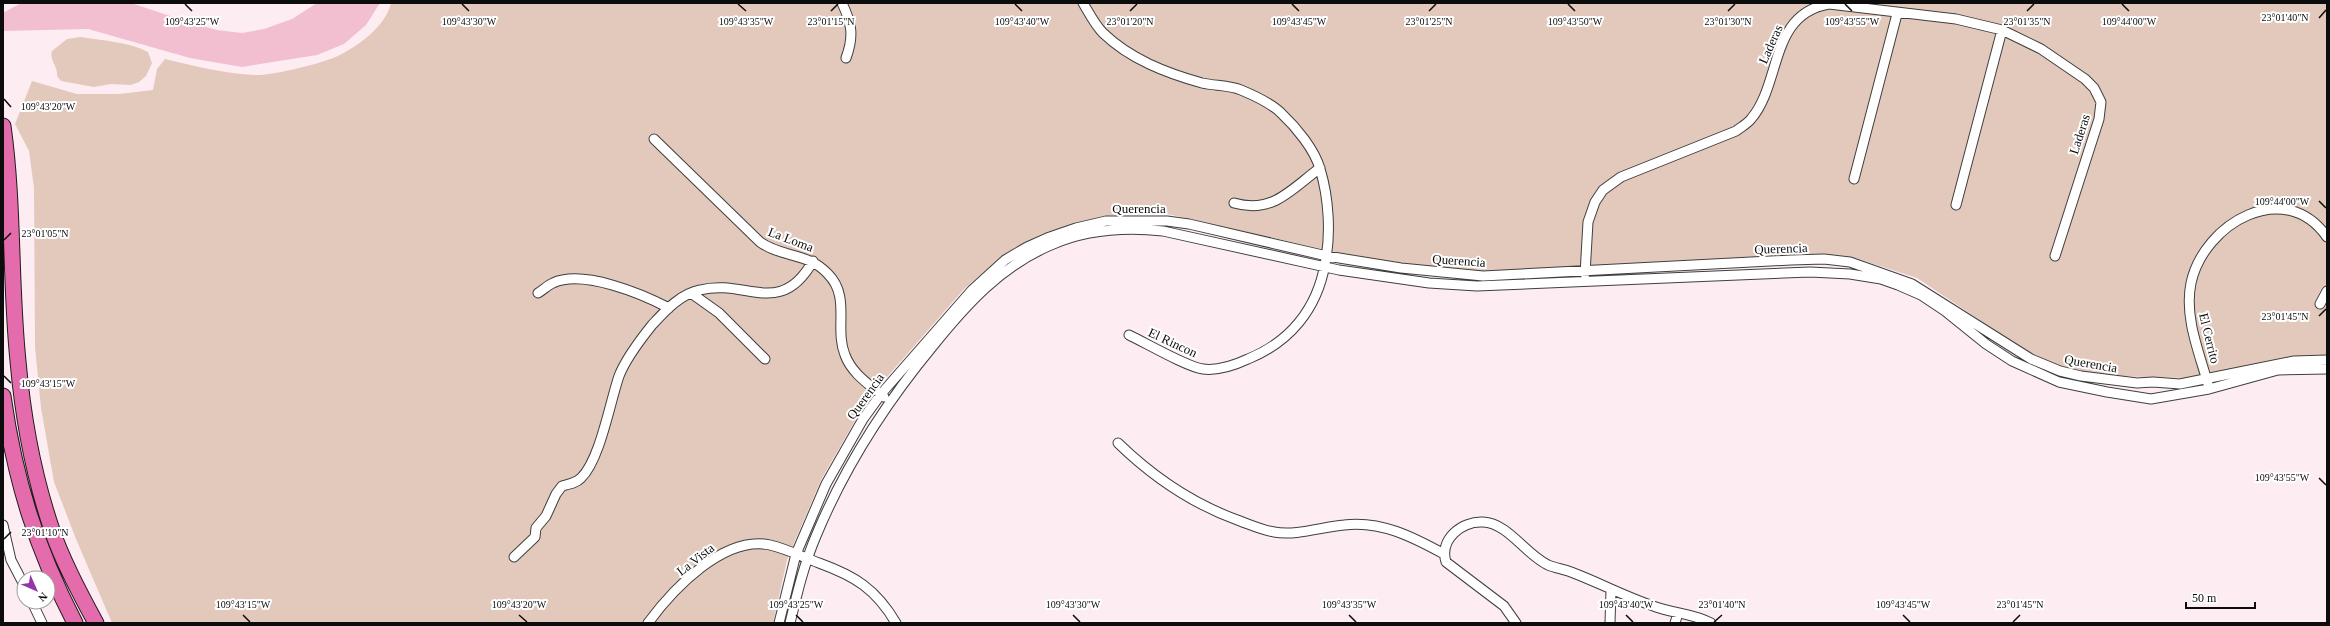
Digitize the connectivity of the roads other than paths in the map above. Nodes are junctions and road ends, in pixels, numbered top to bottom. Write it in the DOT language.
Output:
graph roads {
  1 [pos="842,3"];
  2 [pos="1083,3"];
  3 [pos="1897,14"];
  4 [pos="2002,30"];
  5 [pos="846,58"];
  6 [pos="3,126"];
  7 [pos="654,139"];
  8 [pos="1320,168"];
  9 [pos="1854,179"];
  10 [pos="1234,203"];
  11 [pos="1956,205"];
  12 [pos="2327,238"];
  13 [pos="1327,256"];
  14 [pos="2055,256"];
  15 [pos="813,261"];
  16 [pos="1325,267"];
  17 [pos="1585,269"];
  18 [pos="1585,283"];
  19 [pos="1911,287"];
  20 [pos="2327,291"];
  21 [pos="538,293"];
  22 [pos="691,293"];
  23 [pos="2320,304"];
  24 [pos="669,308"];
  25 [pos="1129,335"];
  26 [pos="765,359"];
  27 [pos="2327,360"];
  28 [pos="2327,369"];
  29 [pos="2206,378"];
  30 [pos="2209,389"];
  31 [pos="881,394"];
  32 [pos="3,396"];
  33 [pos="890,402"];
  34 [pos="1118,443"];
  35 [pos="850,464"];
  36 [pos="826,484"];
  37 [pos="3,525"];
  38 [pos="796,554"];
  39 [pos="1444,554"];
  40 [pos="514,557"];
  41 [pos="807,558"];
  42 [pos="7,561"];
  43 [pos="16,574"];
  44 [pos="1611,590"];
  45 [pos="36,610"];
  46 [pos="1678,613"];
  47 [pos="42,623"];
  48 [pos="75,623"];
  49 [pos="96,623"];
  50 [pos="648,623"];
  51 [pos="778,623"];
  52 [pos="790,623"];
  53 [pos="896,623"];
  54 [pos="1516,623"];
  55 [pos="1610,623"];
  56 [pos="1675,623"];
  57 [pos="1711,623"];
  1 -- 5 [label="street"];
  2 -- 8 [label="street"];
  3 -- 4 [label="street, Laderas"];
  3 -- 9 [label="street"];
  3 -- 17 [label="street, Laderas"];
  4 -- 11 [label="street"];
  4 -- 14 [label="street, Laderas"];
  6 -- 49 [label="highway"];
  7 -- 15 [label="street, La Loma"];
  8 -- 10 [label="street"];
  8 -- 13 [label="street, El Rincon"];
  12 -- 29 [label="street, El Cerrito"];
  13 -- 16 [label="street, El Rincon"];
  13 -- 17 [label="street, Querencia"];
  13 -- 31 [label="street, Querencia"];
  15 -- 22 [label="street"];
  15 -- 31 [label="street, La Loma"];
  16 -- 18 [label="street, Querencia"];
  16 -- 25 [label="street, El Rincon"];
  16 -- 33 [label="street, Querencia"];
  17 -- 18 [label="street, Laderas"];
  17 -- 19 [label="street, Querencia"];
  18 -- 19 [label="street, Querencia"];
  19 -- 29 [label="street, Querencia"];
  19 -- 30 [label="street, Querencia"];
  20 -- 23 [label="street"];
  21 -- 24 [label="street"];
  22 -- 24 [label="street"];
  22 -- 26 [label="street"];
  24 -- 40 [label="street"];
  27 -- 29 [label="street, Querencia"];
  28 -- 30 [label="street, Querencia"];
  29 -- 30 [label="street, El Cerrito"];
  31 -- 33 [label="street, La Loma"];
  31 -- 35 [label="street"];
  31 -- 36 [label="street, Querencia"];
  32 -- 48 [label="highway"];
  33 -- 35 [label="street, Querencia"];
  34 -- 39 [label="street"];
  35 -- 41 [label="street, Querencia"];
  36 -- 38 [label="street, Querencia"];
  36 -- 41 [label="street"];
  37 -- 42 [label="street"];
  38 -- 41 [label="street, La Vista"];
  38 -- 50 [label="street, La Vista"];
  38 -- 51 [label="street, Querencia"];
  39 -- 44 [label="street"];
  39 -- 54 [label="street"];
  41 -- 52 [label="street, Querencia"];
  41 -- 53 [label="street, La Vista"];
  42 -- 43 [label="street"];
  44 -- 46 [label="street"];
  44 -- 55 [label="street"];
  45 -- 47 [label="street"];
  46 -- 56 [label="street"];
  46 -- 57 [label="street"];
}
